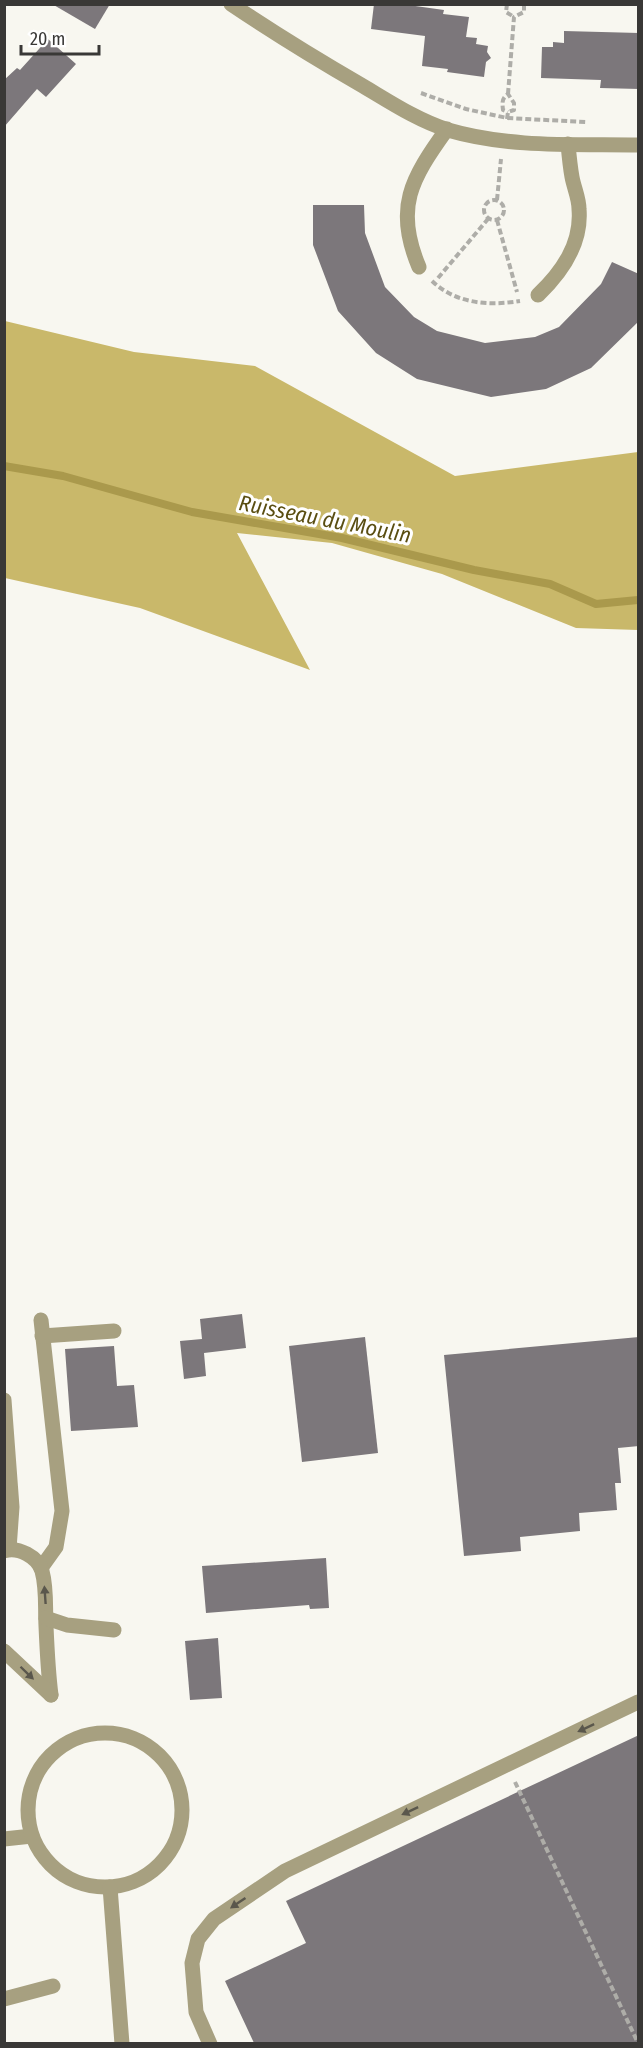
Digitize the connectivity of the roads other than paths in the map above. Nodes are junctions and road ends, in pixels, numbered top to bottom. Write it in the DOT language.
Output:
graph roads {
  1 [pos="231,4"];
  2 [pos="447,129"];
  3 [pos="568,144"];
  4 [pos="639,145"];
  5 [pos="419,267"];
  6 [pos="538,295"];
  7 [pos="41,1320"];
  8 [pos="114,1331"];
  9 [pos="42,1336"];
  10 [pos="4,1400"];
  11 [pos="7,1550"];
  12 [pos="41,1568"];
  13 [pos="46,1618"];
  14 [pos="114,1630"];
  15 [pos="4,1651"];
  16 [pos="639,1702"];
  17 [pos="32,1836"];
  18 [pos="4,1839"];
  19 [pos="110,1887"];
  20 [pos="53,1986"];
  21 [pos="4,1999"];
  22 [pos="122,2043"];
  23 [pos="210,2043"];
  1 -- 2 [label="street"];
  2 -- 3 [label="street"];
  2 -- 5 [label="street"];
  3 -- 4 [label="street"];
  3 -- 6 [label="street"];
  7 -- 9 [label="street"];
  8 -- 9 [label="street"];
  9 -- 12 [label="street"];
  10 -- 11 [label="street"];
  11 -- 12 [label="street"];
  13 -- 12 [label="street, one-way"];
  13 -- 14 [label="street"];
  15 -- 13 [label="street, one-way"];
  16 -- 23 [label="street, one-way"];
  17 -- 18 [label="street"];
  17 -- 19 [label="street"];
  17 -- 19 [label="street"];
  19 -- 22 [label="street"];
  20 -- 21 [label="street"];
}
